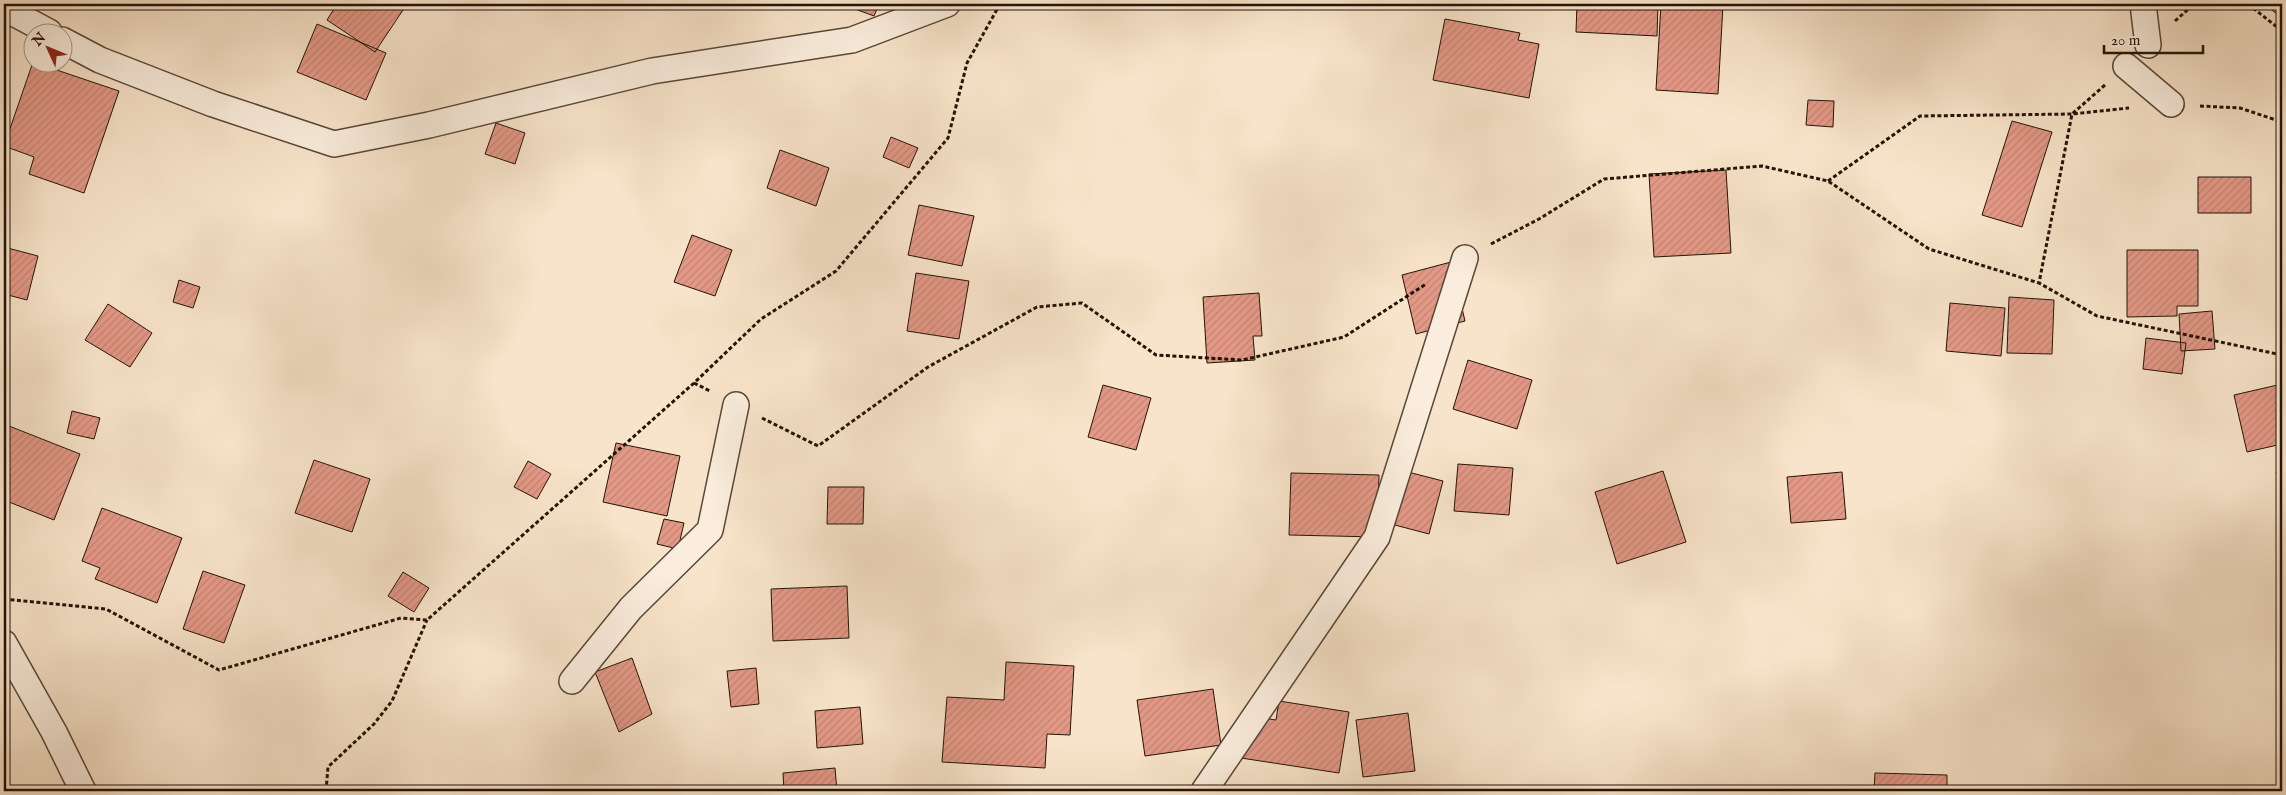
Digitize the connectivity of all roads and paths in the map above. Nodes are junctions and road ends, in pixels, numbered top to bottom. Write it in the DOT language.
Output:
graph roads {
  1 [pos="947,4"];
  2 [pos="1000,4"];
  3 [pos="2143,4"];
  4 [pos="2194,4"];
  5 [pos="2248,4"];
  6 [pos="4,8"];
  7 [pos="30,22"];
  8 [pos="2282,31"];
  9 [pos="72,45"];
  10 [pos="2148,45"];
  11 [pos="2126,66"];
  12 [pos="2171,104"];
  13 [pos="2072,114"];
  14 [pos="1828,181"];
  15 [pos="1465,258"];
  16 [pos="2039,283"];
  17 [pos="2282,354"];
  18 [pos="694,383"];
  19 [pos="736,405"];
  20 [pos="4,599"];
  21 [pos="427,620"];
  22 [pos="4,644"];
  23 [pos="572,682"];
  24 [pos="83,791"];
  25 [pos="326,791"];
  26 [pos="1204,791"];
  1 -- 9 [label="street"];
  2 -- 18 [label="path"];
  3 -- 10 [label="street"];
  4 -- 10 [label="path"];
  5 -- 8 [label="path"];
  6 -- 7 [label="street"];
  11 -- 12 [label="street"];
  11 -- 13 [label="path"];
  13 -- 14 [label="path"];
  13 -- 16 [label="path"];
  14 -- 15 [label="path"];
  14 -- 16 [label="path"];
  15 -- 19 [label="path"];
  15 -- 26 [label="street"];
  16 -- 17 [label="path"];
  18 -- 19 [label="path"];
  18 -- 21 [label="path"];
  19 -- 23 [label="street"];
  20 -- 21 [label="path"];
  21 -- 25 [label="path"];
  22 -- 24 [label="street"];
}
